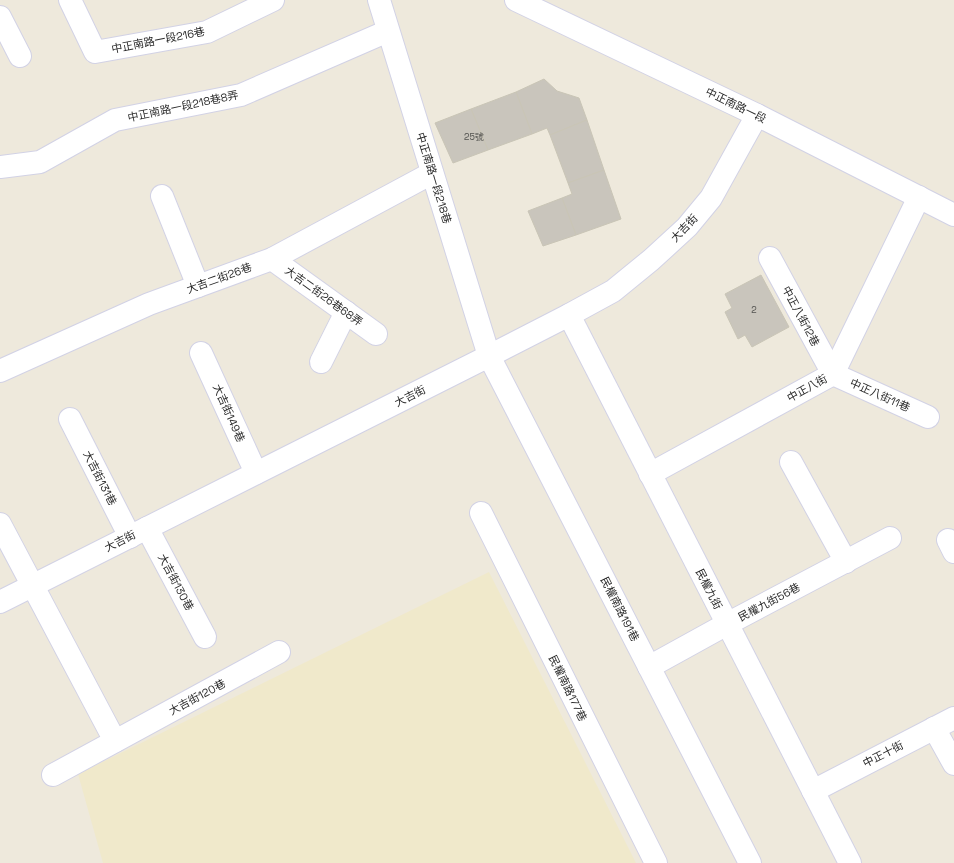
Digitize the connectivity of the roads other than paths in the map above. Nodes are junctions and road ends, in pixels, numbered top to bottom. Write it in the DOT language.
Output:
graph roads {
  1 [pos="70,0"];
  2 [pos="273,0"];
  3 [pos="379,0"];
  4 [pos="516,0"];
  5 [pos="0,17"];
  6 [pos="388,31"];
  7 [pos="20,56"];
  8 [pos="757,115"];
  9 [pos="0,167"];
  10 [pos="432,173"];
  11 [pos="162,196"];
  12 [pos="919,197"];
  13 [pos="954,215"];
  14 [pos="770,258"];
  15 [pos="272,259"];
  16 [pos="198,286"];
  17 [pos="346,312"];
  18 [pos="569,315"];
  19 [pos="376,334"];
  20 [pos="201,353"];
  21 [pos="489,356"];
  22 [pos="321,362"];
  23 [pos="0,371"];
  24 [pos="833,374"];
  25 [pos="928,417"];
  26 [pos="70,419"];
  27 [pos="791,462"];
  28 [pos="256,473"];
  29 [pos="650,474"];
  30 [pos="481,513"];
  31 [pos="0,524"];
  32 [pos="138,532"];
  33 [pos="890,538"];
  34 [pos="846,562"];
  35 [pos="33,586"];
  36 [pos="0,602"];
  37 [pos="727,624"];
  38 [pos="204,637"];
  39 [pos="279,652"];
  40 [pos="649,667"];
  41 [pos="954,718"];
  42 [pos="934,728"];
  43 [pos="115,741"];
  44 [pos="954,764"];
  45 [pos="53,775"];
  46 [pos="813,791"];
  47 [pos="656,863"];
  48 [pos="750,863"];
  49 [pos="850,863"];
  1 -- 2 [label="street, 中正南路一段216巷"];
  3 -- 6 [label="street, 中正南路一段218巷"];
  4 -- 8 [label="street, 中正南路一段"];
  5 -- 7 [label="street"];
  6 -- 9 [label="street, 中正南路一段218巷8弄"];
  6 -- 10 [label="street, 中正南路一段218巷"];
  8 -- 12 [label="street, 中正南路一段"];
  8 -- 18 [label="street, 大吉街"];
  10 -- 15 [label="street, 大吉二街26巷"];
  10 -- 21 [label="street, 中正南路一段218巷"];
  11 -- 16 [label="street"];
  12 -- 13 [label="street, 中正南路一段"];
  12 -- 24 [label="street, 中正八街"];
  14 -- 24 [label="street, 中正八街12巷"];
  15 -- 16 [label="street, 大吉二街26巷"];
  15 -- 17 [label="street, 大吉二街26巷68弄"];
  16 -- 23 [label="street, 大吉二街26巷"];
  17 -- 19 [label="street, 大吉二街26巷68弄"];
  17 -- 22 [label="street"];
  18 -- 21 [label="street, 大吉街"];
  18 -- 29 [label="street, 民權九街"];
  20 -- 28 [label="street, 大吉街149巷"];
  21 -- 28 [label="street, 大吉街"];
  21 -- 40 [label="street, 民權南路191巷"];
  24 -- 25 [label="street, 中正八街11巷"];
  24 -- 29 [label="street, 中正八街"];
  26 -- 32 [label="street, 大吉街131巷"];
  27 -- 34 [label="street"];
  28 -- 32 [label="street, 大吉街"];
  29 -- 37 [label="street, 民權九街"];
  30 -- 47 [label="street, 民權南路177巷"];
  31 -- 35 [label="street"];
  32 -- 35 [label="street, 大吉街"];
  32 -- 38 [label="street, 大吉街130巷"];
  33 -- 34 [label="street, 民權九街56巷"];
  34 -- 37 [label="street, 民權九街56巷"];
  35 -- 36 [label="street, 大吉街"];
  35 -- 43 [label="street"];
  37 -- 40 [label="street, 民權九街56巷"];
  37 -- 46 [label="street, 民權九街"];
  39 -- 43 [label="street, 大吉街120巷"];
  40 -- 48 [label="street, 民權南路191巷"];
  41 -- 42 [label="street, 中正十街"];
  42 -- 44 [label="street"];
  42 -- 46 [label="street, 中正十街"];
  43 -- 45 [label="street, 大吉街120巷"];
  46 -- 49 [label="street, 民權九街"];
}
